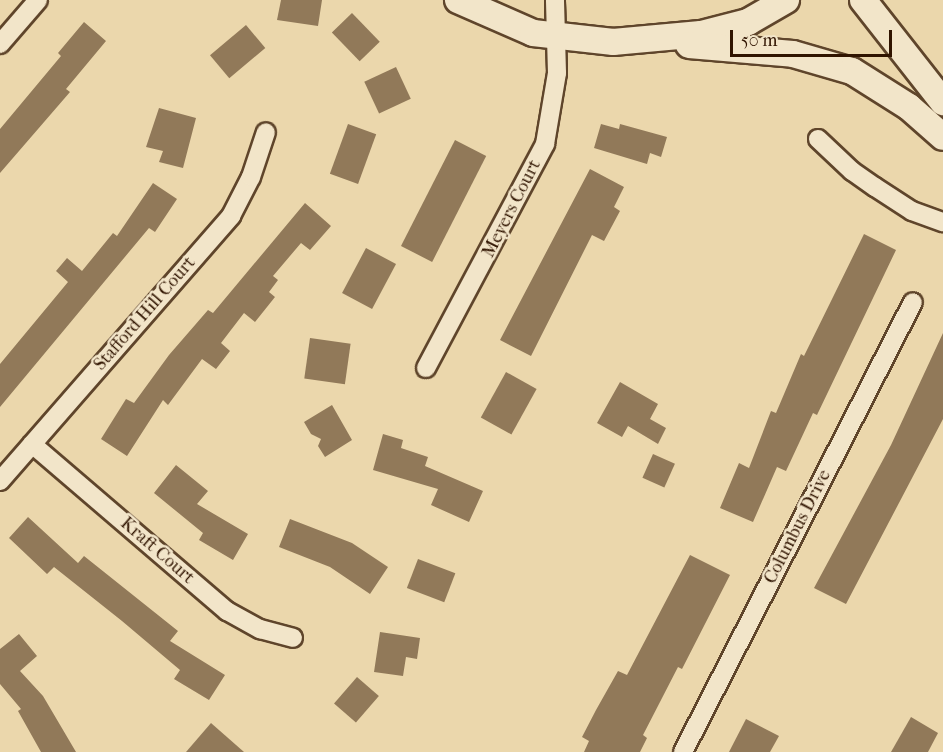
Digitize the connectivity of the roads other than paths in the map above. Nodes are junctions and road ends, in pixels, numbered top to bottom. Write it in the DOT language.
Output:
graph roads {
  1 [pos="38,0"];
  2 [pos="458,0"];
  3 [pos="555,0"];
  4 [pos="786,0"];
  5 [pos="862,0"];
  6 [pos="554,38"];
  7 [pos="644,42"];
  8 [pos="0,44"];
  9 [pos="943,102"];
  10 [pos="267,132"];
  11 [pos="943,137"];
  12 [pos="818,139"];
  13 [pos="943,222"];
  14 [pos="913,302"];
  15 [pos="426,368"];
  16 [pos="32,444"];
  17 [pos="0,482"];
  18 [pos="293,638"];
  19 [pos="682,752"];
  1 -- 8 [label="street"];
  2 -- 6 [label="main road"];
  3 -- 6 [label="street, Meyers Court"];
  4 -- 7 [label="main road"];
  5 -- 9 [label="main road"];
  6 -- 7 [label="main road"];
  6 -- 15 [label="street, Meyers Court"];
  7 -- 11 [label="main road"];
  10 -- 16 [label="street, Stafford Hill Court"];
  12 -- 13 [label="street"];
  14 -- 19 [label="street, Columbus Drive"];
  16 -- 17 [label="street, Stafford Hill Court"];
  16 -- 18 [label="street, Kraft Court"];
}
